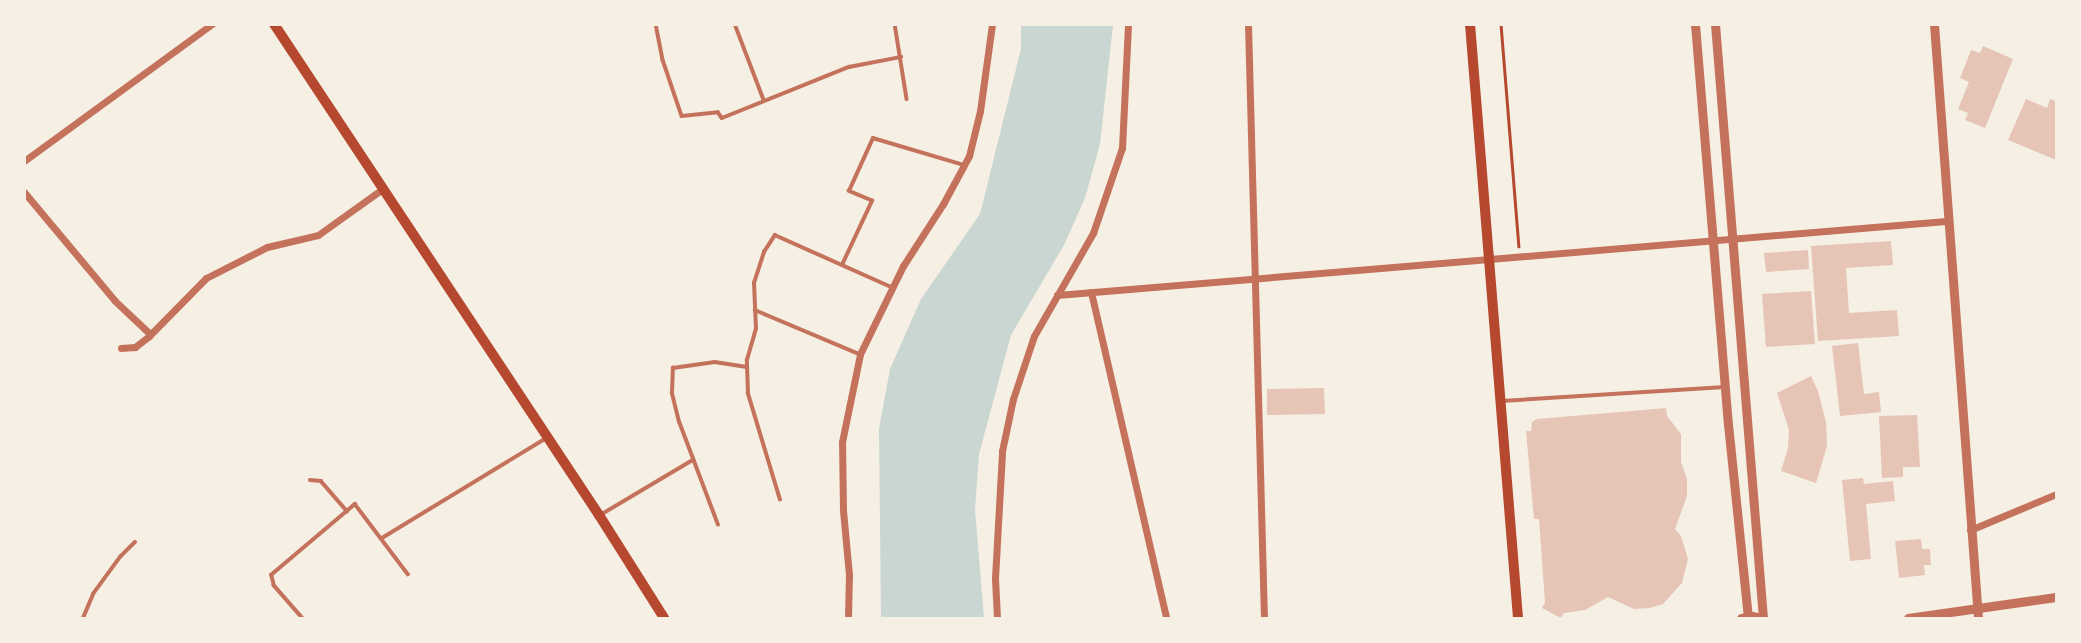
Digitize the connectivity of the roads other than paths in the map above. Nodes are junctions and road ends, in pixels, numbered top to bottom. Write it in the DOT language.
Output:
graph roads {
  1 [pos="212,24"];
  2 [pos="274,24"];
  3 [pos="656,24"];
  4 [pos="735,24"];
  5 [pos="895,24"];
  6 [pos="992,24"];
  7 [pos="1128,24"];
  8 [pos="1248,24"];
  9 [pos="1470,24"];
  10 [pos="1695,24"];
  11 [pos="1714,24"];
  12 [pos="1934,24"];
  13 [pos="901,57"];
  14 [pos="908,99"];
  15 [pos="764,100"];
  16 [pos="24,162"];
  17 [pos="964,165"];
  18 [pos="384,188"];
  19 [pos="24,192"];
  20 [pos="1946,221"];
  21 [pos="1730,237"];
  22 [pos="1712,238"];
  23 [pos="1489,260"];
  24 [pos="842,265"];
  25 [pos="1255,279"];
  26 [pos="892,288"];
  27 [pos="1091,292"];
  28 [pos="1057,295"];
  29 [pos="755,310"];
  30 [pos="150,334"];
  31 [pos="121,348"];
  32 [pos="860,354"];
  33 [pos="747,367"];
  34 [pos="1726,387"];
  35 [pos="1500,401"];
  36 [pos="547,438"];
  37 [pos="693,460"];
  38 [pos="310,480"];
  39 [pos="2056,494"];
  40 [pos="780,500"];
  41 [pos="347,511"];
  42 [pos="599,515"];
  43 [pos="718,525"];
  44 [pos="1970,530"];
  45 [pos="382,538"];
  46 [pos="135,542"];
  47 [pos="408,574"];
  48 [pos="2056,597"];
  49 [pos="1977,614"];
  50 [pos="1744,617"];
  51 [pos="83,618"];
  52 [pos="303,618"];
  53 [pos="664,618"];
  54 [pos="848,618"];
  55 [pos="997,618"];
  56 [pos="1167,618"];
  57 [pos="1265,618"];
  58 [pos="1518,618"];
  59 [pos="1762,618"];
  60 [pos="1908,618"];
  1 -- 16 [label="street"];
  2 -- 18 [label="main road"];
  3 -- 15 [label="lane"];
  4 -- 15 [label="lane"];
  5 -- 13 [label="lane"];
  6 -- 17 [label="street"];
  7 -- 28 [label="street"];
  8 -- 25 [label="street"];
  9 -- 23 [label="main road"];
  10 -- 22 [label="street"];
  11 -- 21 [label="street"];
  12 -- 20 [label="street"];
  13 -- 14 [label="lane"];
  13 -- 15 [label="lane"];
  17 -- 24 [label="lane"];
  17 -- 26 [label="street"];
  18 -- 30 [label="street"];
  18 -- 36 [label="main road"];
  19 -- 30 [label="street"];
  20 -- 21 [label="street"];
  20 -- 44 [label="street"];
  21 -- 22 [label="street"];
  21 -- 59 [label="street"];
  22 -- 23 [label="street"];
  22 -- 34 [label="street"];
  23 -- 25 [label="street"];
  23 -- 35 [label="main road"];
  24 -- 26 [label="lane"];
  24 -- 29 [label="lane"];
  25 -- 27 [label="street"];
  25 -- 57 [label="street"];
  26 -- 32 [label="street"];
  27 -- 28 [label="street"];
  27 -- 56 [label="street"];
  28 -- 55 [label="street"];
  29 -- 32 [label="lane"];
  29 -- 33 [label="lane"];
  30 -- 31 [label="street"];
  32 -- 54 [label="street"];
  33 -- 37 [label="lane"];
  33 -- 40 [label="lane"];
  34 -- 35 [label="lane"];
  34 -- 50 [label="street"];
  35 -- 58 [label="main road"];
  36 -- 42 [label="main road"];
  36 -- 45 [label="lane"];
  37 -- 42 [label="lane"];
  37 -- 43 [label="lane"];
  38 -- 41 [label="lane"];
  39 -- 44 [label="street"];
  41 -- 45 [label="lane"];
  41 -- 52 [label="lane"];
  42 -- 53 [label="main road"];
  44 -- 49 [label="street"];
  45 -- 47 [label="lane"];
  46 -- 51 [label="lane"];
  48 -- 49 [label="street"];
  49 -- 60 [label="street"];
  50 -- 59 [label="street"];
}
